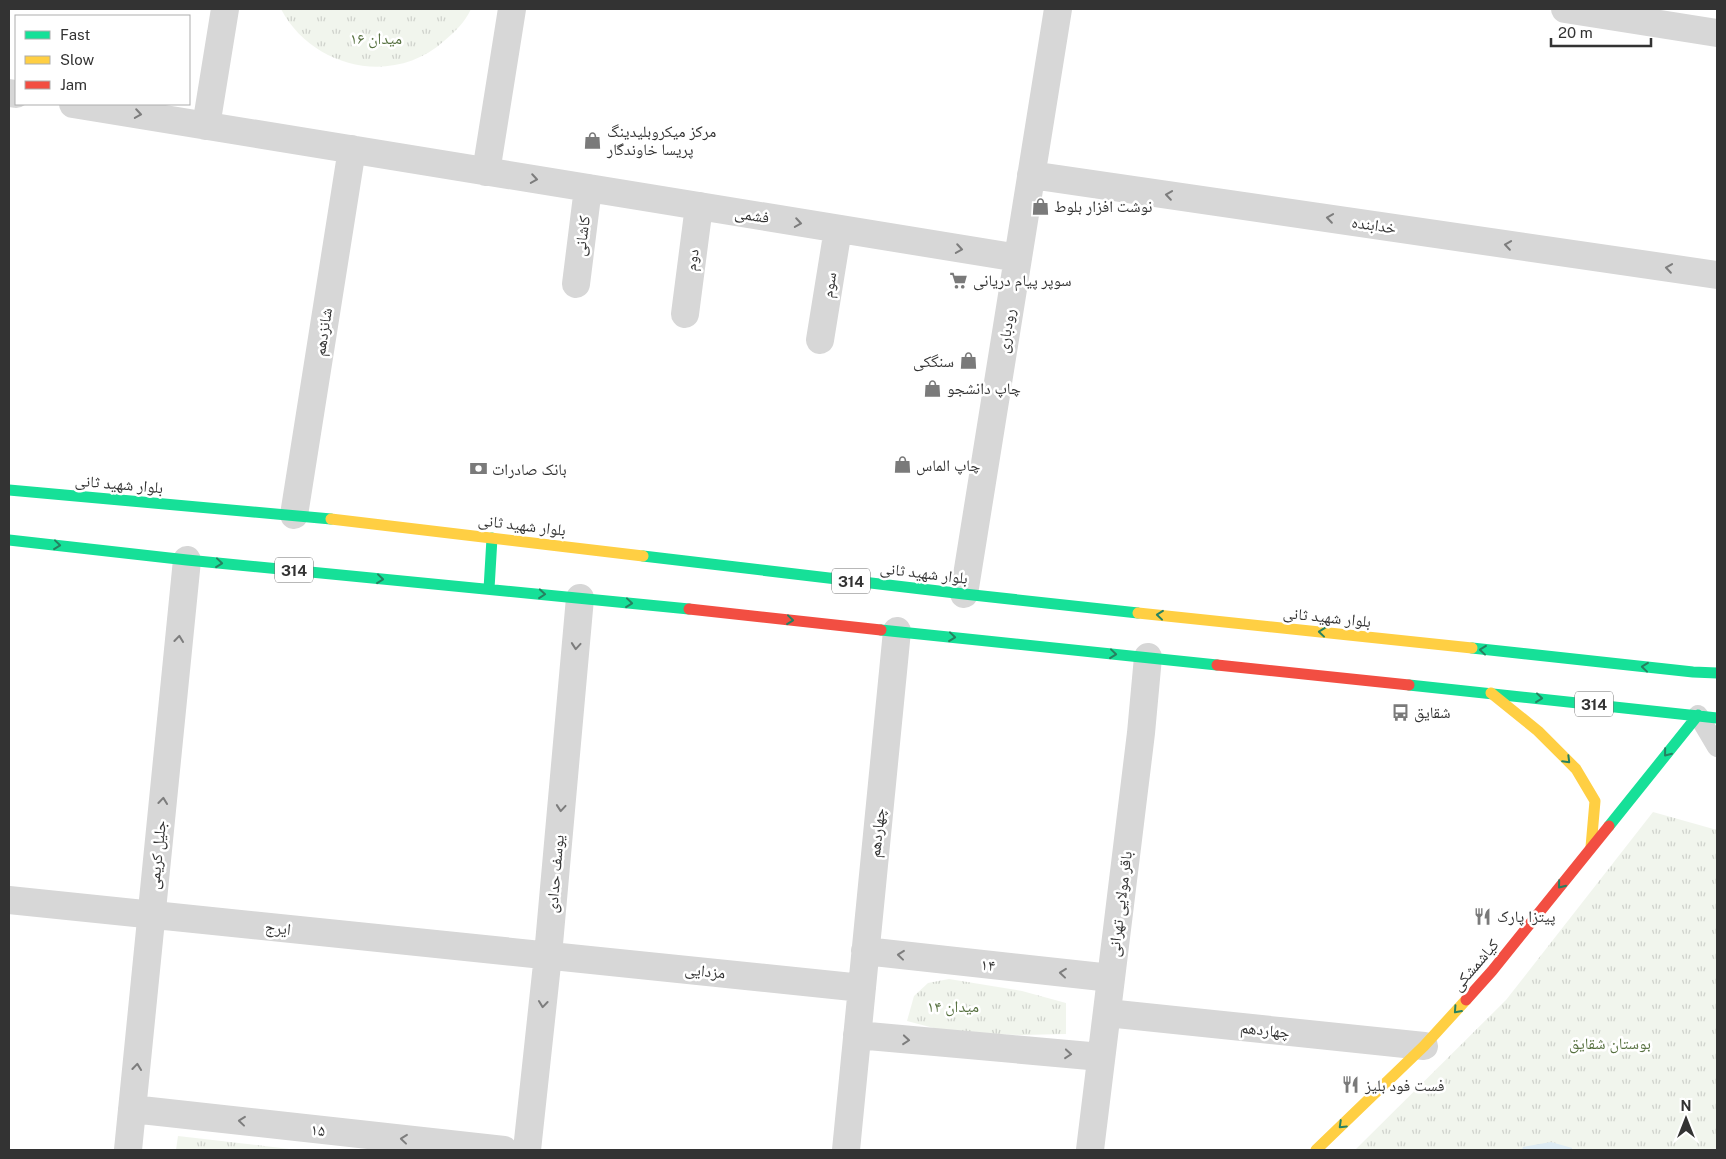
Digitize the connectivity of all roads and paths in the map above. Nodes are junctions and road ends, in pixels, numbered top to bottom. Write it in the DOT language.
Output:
graph roads {
  1 [pos="225,9"];
  2 [pos="512,9"];
  3 [pos="1058,9"];
  4 [pos="1565,9"];
  5 [pos="1717,33"];
  6 [pos="79,105"];
  7 [pos="206,126"];
  8 [pos="352,150"];
  9 [pos="486,172"];
  10 [pos="1031,174"];
  11 [pos="588,188"];
  12 [pos="699,206"];
  13 [pos="838,229"];
  14 [pos="1018,258"];
  15 [pos="1717,275"];
  16 [pos="576,284"];
  17 [pos="685,314"];
  18 [pos="820,340"];
  19 [pos="9,490"];
  20 [pos="294,515"];
  21 [pos="492,538"];
  22 [pos="9,540"];
  23 [pos="187,560"];
  24 [pos="489,589"];
  25 [pos="964,594"];
  26 [pos="580,598"];
  27 [pos="898,631"];
  28 [pos="1148,657"];
  29 [pos="1709,662"];
  30 [pos="1693,672"];
  31 [pos="1717,673"];
  32 [pos="1491,693"];
  33 [pos="1708,716"];
  34 [pos="1717,747"];
  35 [pos="1591,847"];
  36 [pos="9,900"];
  37 [pos="152,915"];
  38 [pos="865,951"];
  39 [pos="548,955"];
  40 [pos="1111,978"];
  41 [pos="862,988"];
  42 [pos="1106,1013"];
  43 [pos="857,1035"];
  44 [pos="1424,1046"];
  45 [pos="1101,1057"];
  46 [pos="132,1109"];
  47 [pos="128,1150"];
  48 [pos="504,1150"];
  49 [pos="527,1150"];
  50 [pos="846,1150"];
  51 [pos="1090,1150"];
  52 [pos="1316,1150"];
  1 -- 7 [label="street"];
  2 -- 9 [label="street"];
  3 -- 10 [label="street, رودباری"];
  4 -- 5 [label="street"];
  6 -- 7 [label="street, one-way"];
  7 -- 8 [label="street"];
  8 -- 9 [label="street"];
  8 -- 20 [label="street, شانزدهم"];
  9 -- 11 [label="street, فشمی, one-way"];
  10 -- 14 [label="street, رودباری"];
  15 -- 10 [label="street, خدابنده, one-way"];
  11 -- 12 [label="street, فشمی"];
  11 -- 16 [label="street, کاشانی"];
  12 -- 13 [label="street, فشمی, one-way"];
  12 -- 17 [label="street, دوم"];
  13 -- 14 [label="street, فشمی, one-way"];
  13 -- 18 [label="street, سوم"];
  14 -- 25 [label="street, رودباری"];
  19 -- 20 [label="main road, بلوار شهید ثانی / 314"];
  20 -- 21 [label="main road, بلوار شهید ثانی / 314"];
  21 -- 24 [label="main road"];
  21 -- 25 [label="main road, بلوار شهید ثانی / 314"];
  22 -- 23 [label="main road, 314, one-way"];
  23 -- 24 [label="main road, 314, one-way"];
  37 -- 23 [label="street, جلیل کریمی, one-way"];
  24 -- 26 [label="main road, 314, one-way"];
  30 -- 25 [label="main road, بلوار شهید ثانی / 314, one-way"];
  26 -- 27 [label="main road, 314, one-way"];
  26 -- 39 [label="street, یوسف حدادی, one-way"];
  27 -- 28 [label="main road, 314, one-way"];
  27 -- 38 [label="street, چهاردهم"];
  28 -- 32 [label="main road, 314"];
  28 -- 40 [label="street, باقر مولایی تهرانی"];
  29 -- 30 [label="main road"];
  30 -- 31 [label="main road, بلوار شهید ثانی / 314"];
  32 -- 33 [label="main road, 314, one-way"];
  32 -- 35 [label="main road, one-way"];
  33 -- 34 [label="lane"];
  33 -- 35 [label="main road, کیاشمشکی, one-way"];
  35 -- 44 [label="main road, کیاشمشکی, one-way"];
  36 -- 37 [label="street, ایرج"];
  37 -- 39 [label="street, ایرج"];
  46 -- 37 [label="street, جلیل کریمی, one-way"];
  40 -- 38 [label="street, ۱۴, one-way"];
  38 -- 41 [label="street, چهاردهم"];
  39 -- 41 [label="street, مزدایی"];
  39 -- 49 [label="street, یوسف حدادی, one-way"];
  40 -- 42 [label="street, باقر مولایی تهرانی"];
  41 -- 43 [label="street, چهاردهم"];
  42 -- 44 [label="street, چهاردهم"];
  42 -- 45 [label="street, باقر مولایی تهرانی"];
  43 -- 45 [label="street, one-way"];
  43 -- 50 [label="street, چهاردهم"];
  44 -- 52 [label="main road, کیاشمشکی, one-way"];
  45 -- 51 [label="street, باقر مولایی تهرانی"];
  46 -- 47 [label="street, جلیل کریمی"];
  48 -- 46 [label="street, ۱۵, one-way"];
}
